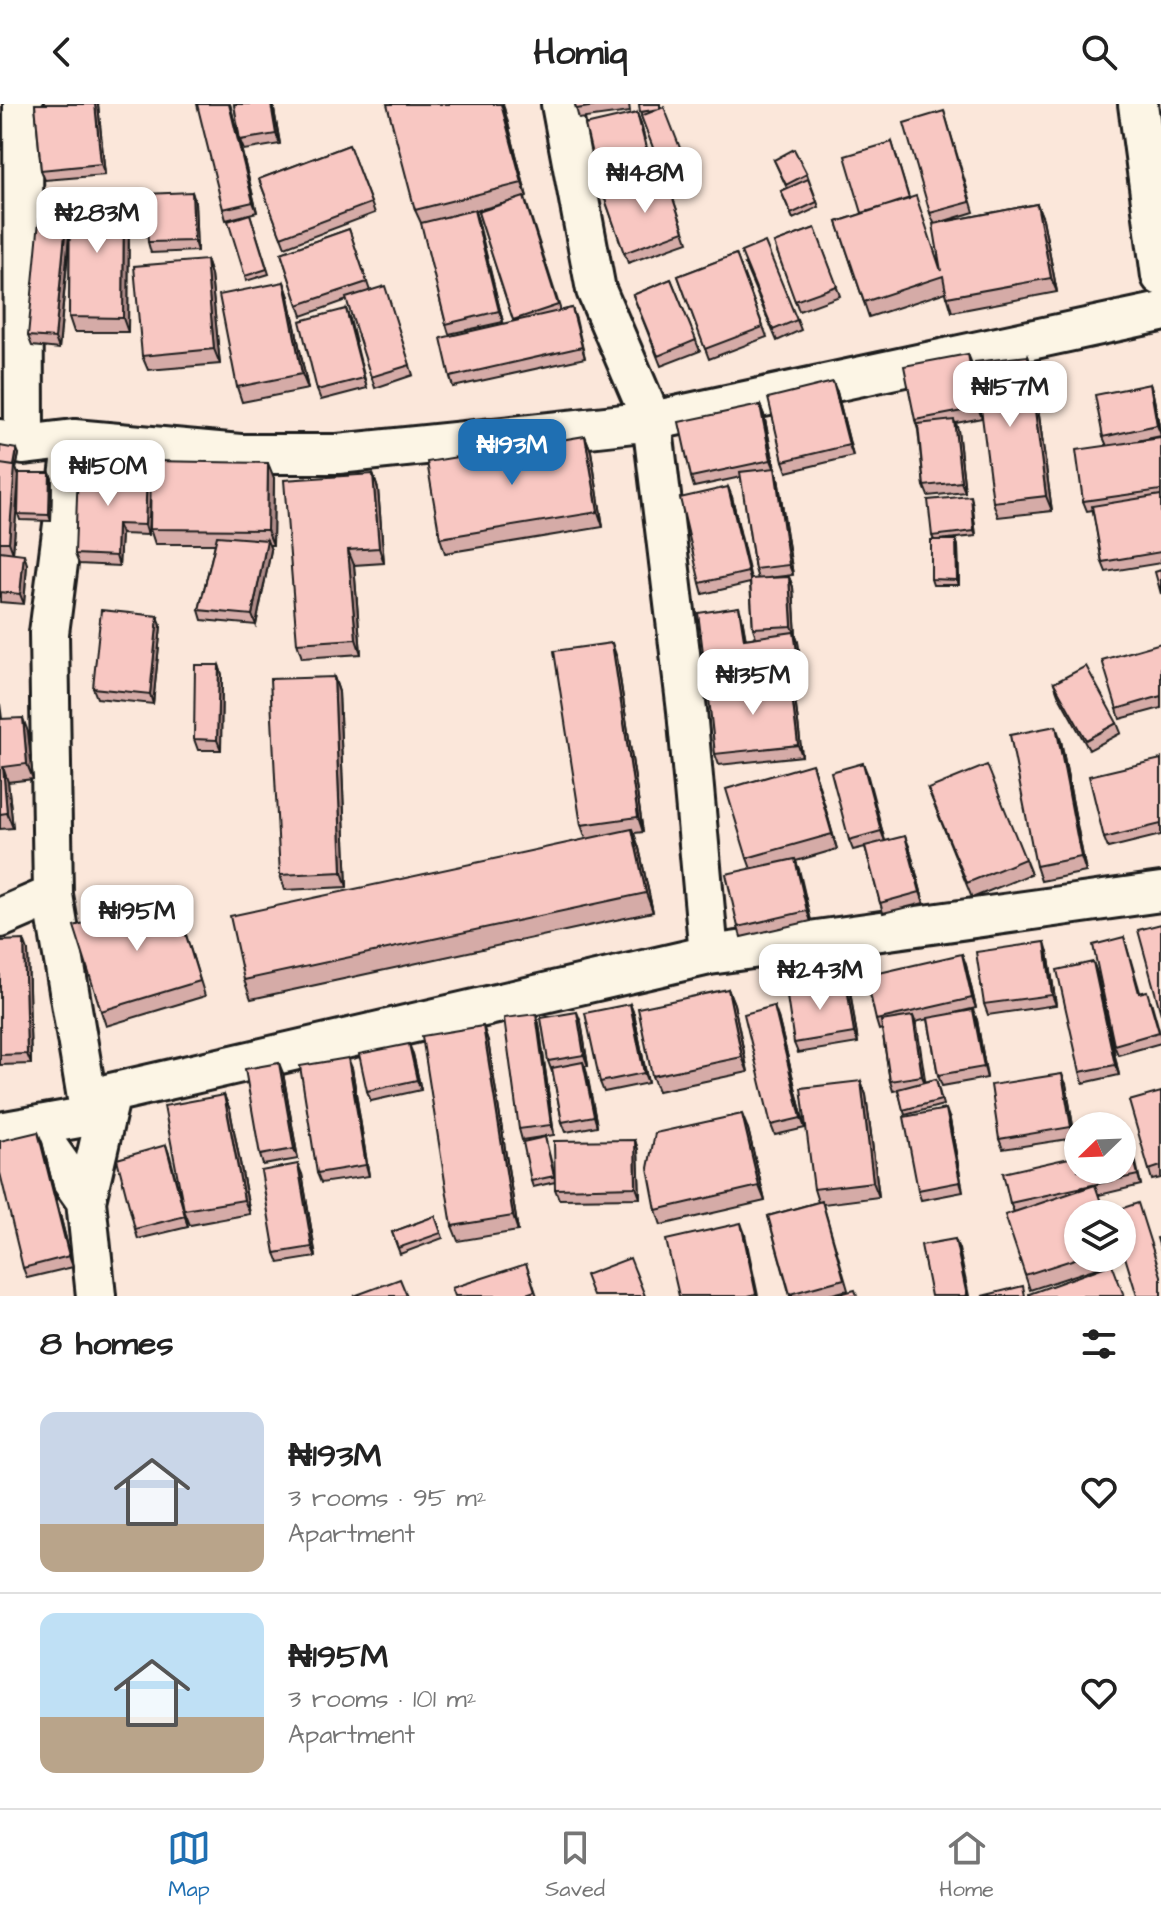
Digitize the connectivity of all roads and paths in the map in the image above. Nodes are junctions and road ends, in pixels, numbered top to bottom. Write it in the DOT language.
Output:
graph roads {
  1 [pos="23,104"];
  2 [pos="561,104"];
  3 [pos="1138,104"];
  4 [pos="1161,276"];
  5 [pos="1161,312"];
  6 [pos="652,421"];
  7 [pos="74,439"];
  8 [pos="12,442"];
  9 [pos="1161,892"];
  10 [pos="53,895"];
  11 [pos="0,918"];
  12 [pos="709,955"];
  13 [pos="101,1105"];
  14 [pos="17,1129"];
  15 [pos="86,1201"];
  16 [pos="96,1296"];
  1 -- 8 [label="street"];
  2 -- 6 [label="street"];
  3 -- 4 [label="street"];
  5 -- 6 [label="street"];
  6 -- 7 [label="street"];
  6 -- 12 [label="street"];
  7 -- 8 [label="street"];
  7 -- 10 [label="street"];
  9 -- 12 [label="street"];
  10 -- 11 [label="street"];
  10 -- 13 [label="street"];
  12 -- 13 [label="street"];
  13 -- 14 [label="street"];
  13 -- 15 [label="street"];
  14 -- 15 [label="street"];
  15 -- 16 [label="street"];
}
